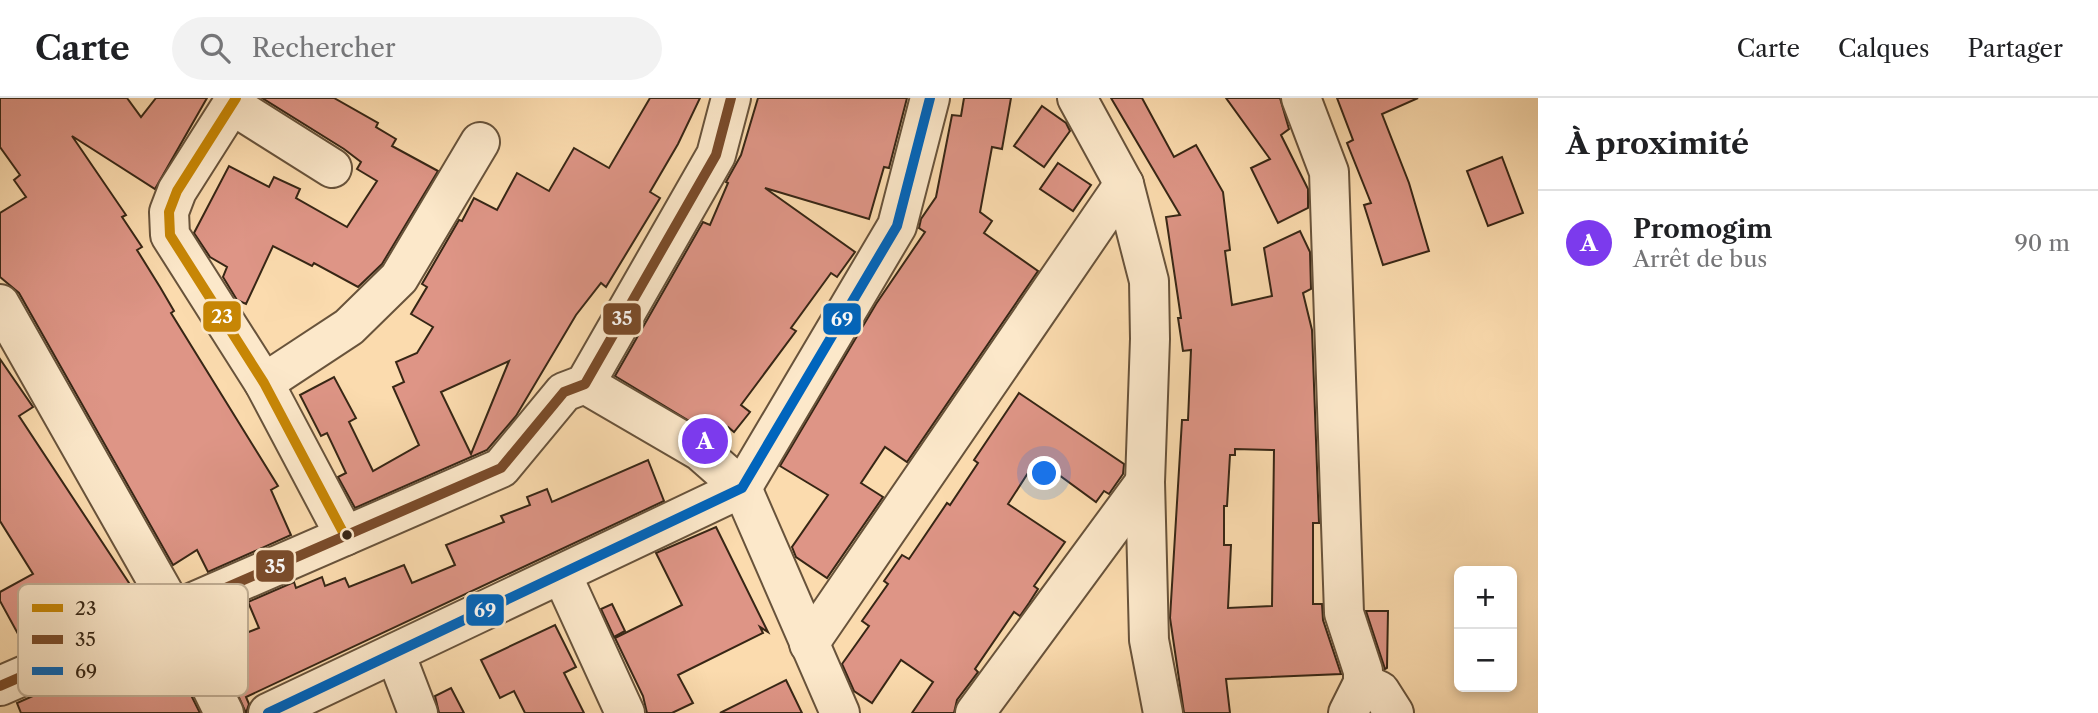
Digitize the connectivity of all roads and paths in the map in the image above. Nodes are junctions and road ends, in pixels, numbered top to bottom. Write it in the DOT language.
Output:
graph roads {
  1 [pos="731,98"];
  2 [pos="930,98"];
  3 [pos="1077,98"];
  4 [pos="1301,98"];
  5 [pos="234,102"];
  6 [pos="480,142"];
  7 [pos="332,168"];
  8 [pos="1124,184"];
  9 [pos="0,304"];
  10 [pos="264,383"];
  11 [pos="585,384"];
  12 [pos="1145,482"];
  13 [pos="742,488"];
  14 [pos="345,536"];
  15 [pos="562,575"];
  16 [pos="159,584"];
  17 [pos="236,584"];
  18 [pos="809,644"];
  19 [pos="395,653"];
  20 [pos="216,696"];
  21 [pos="1355,698"];
  22 [pos="224,713"];
  23 [pos="268,713"];
  24 [pos="418,713"];
  25 [pos="625,713"];
  26 [pos="840,713"];
  27 [pos="975,713"];
  28 [pos="1163,713"];
  29 [pos="1394,713"];
  1 -- 11 [label="street"];
  2 -- 13 [label="street"];
  3 -- 8 [label="street"];
  4 -- 21 [label="street"];
  5 -- 7 [label="street"];
  5 -- 10 [label="street"];
  6 -- 10 [label="street"];
  8 -- 12 [label="street"];
  8 -- 18 [label="street"];
  9 -- 16 [label="street"];
  10 -- 14 [label="street"];
  11 -- 13 [label="street"];
  11 -- 14 [label="street"];
  12 -- 27 [label="street"];
  12 -- 28 [label="street"];
  13 -- 15 [label="street"];
  13 -- 18 [label="street"];
  14 -- 17 [label="street"];
  15 -- 19 [label="street"];
  15 -- 25 [label="street"];
  18 -- 26 [label="street"];
  19 -- 23 [label="street"];
  19 -- 24 [label="street"];
  20 -- 22 [label="street"];
  21 -- 29 [label="street"];
}
